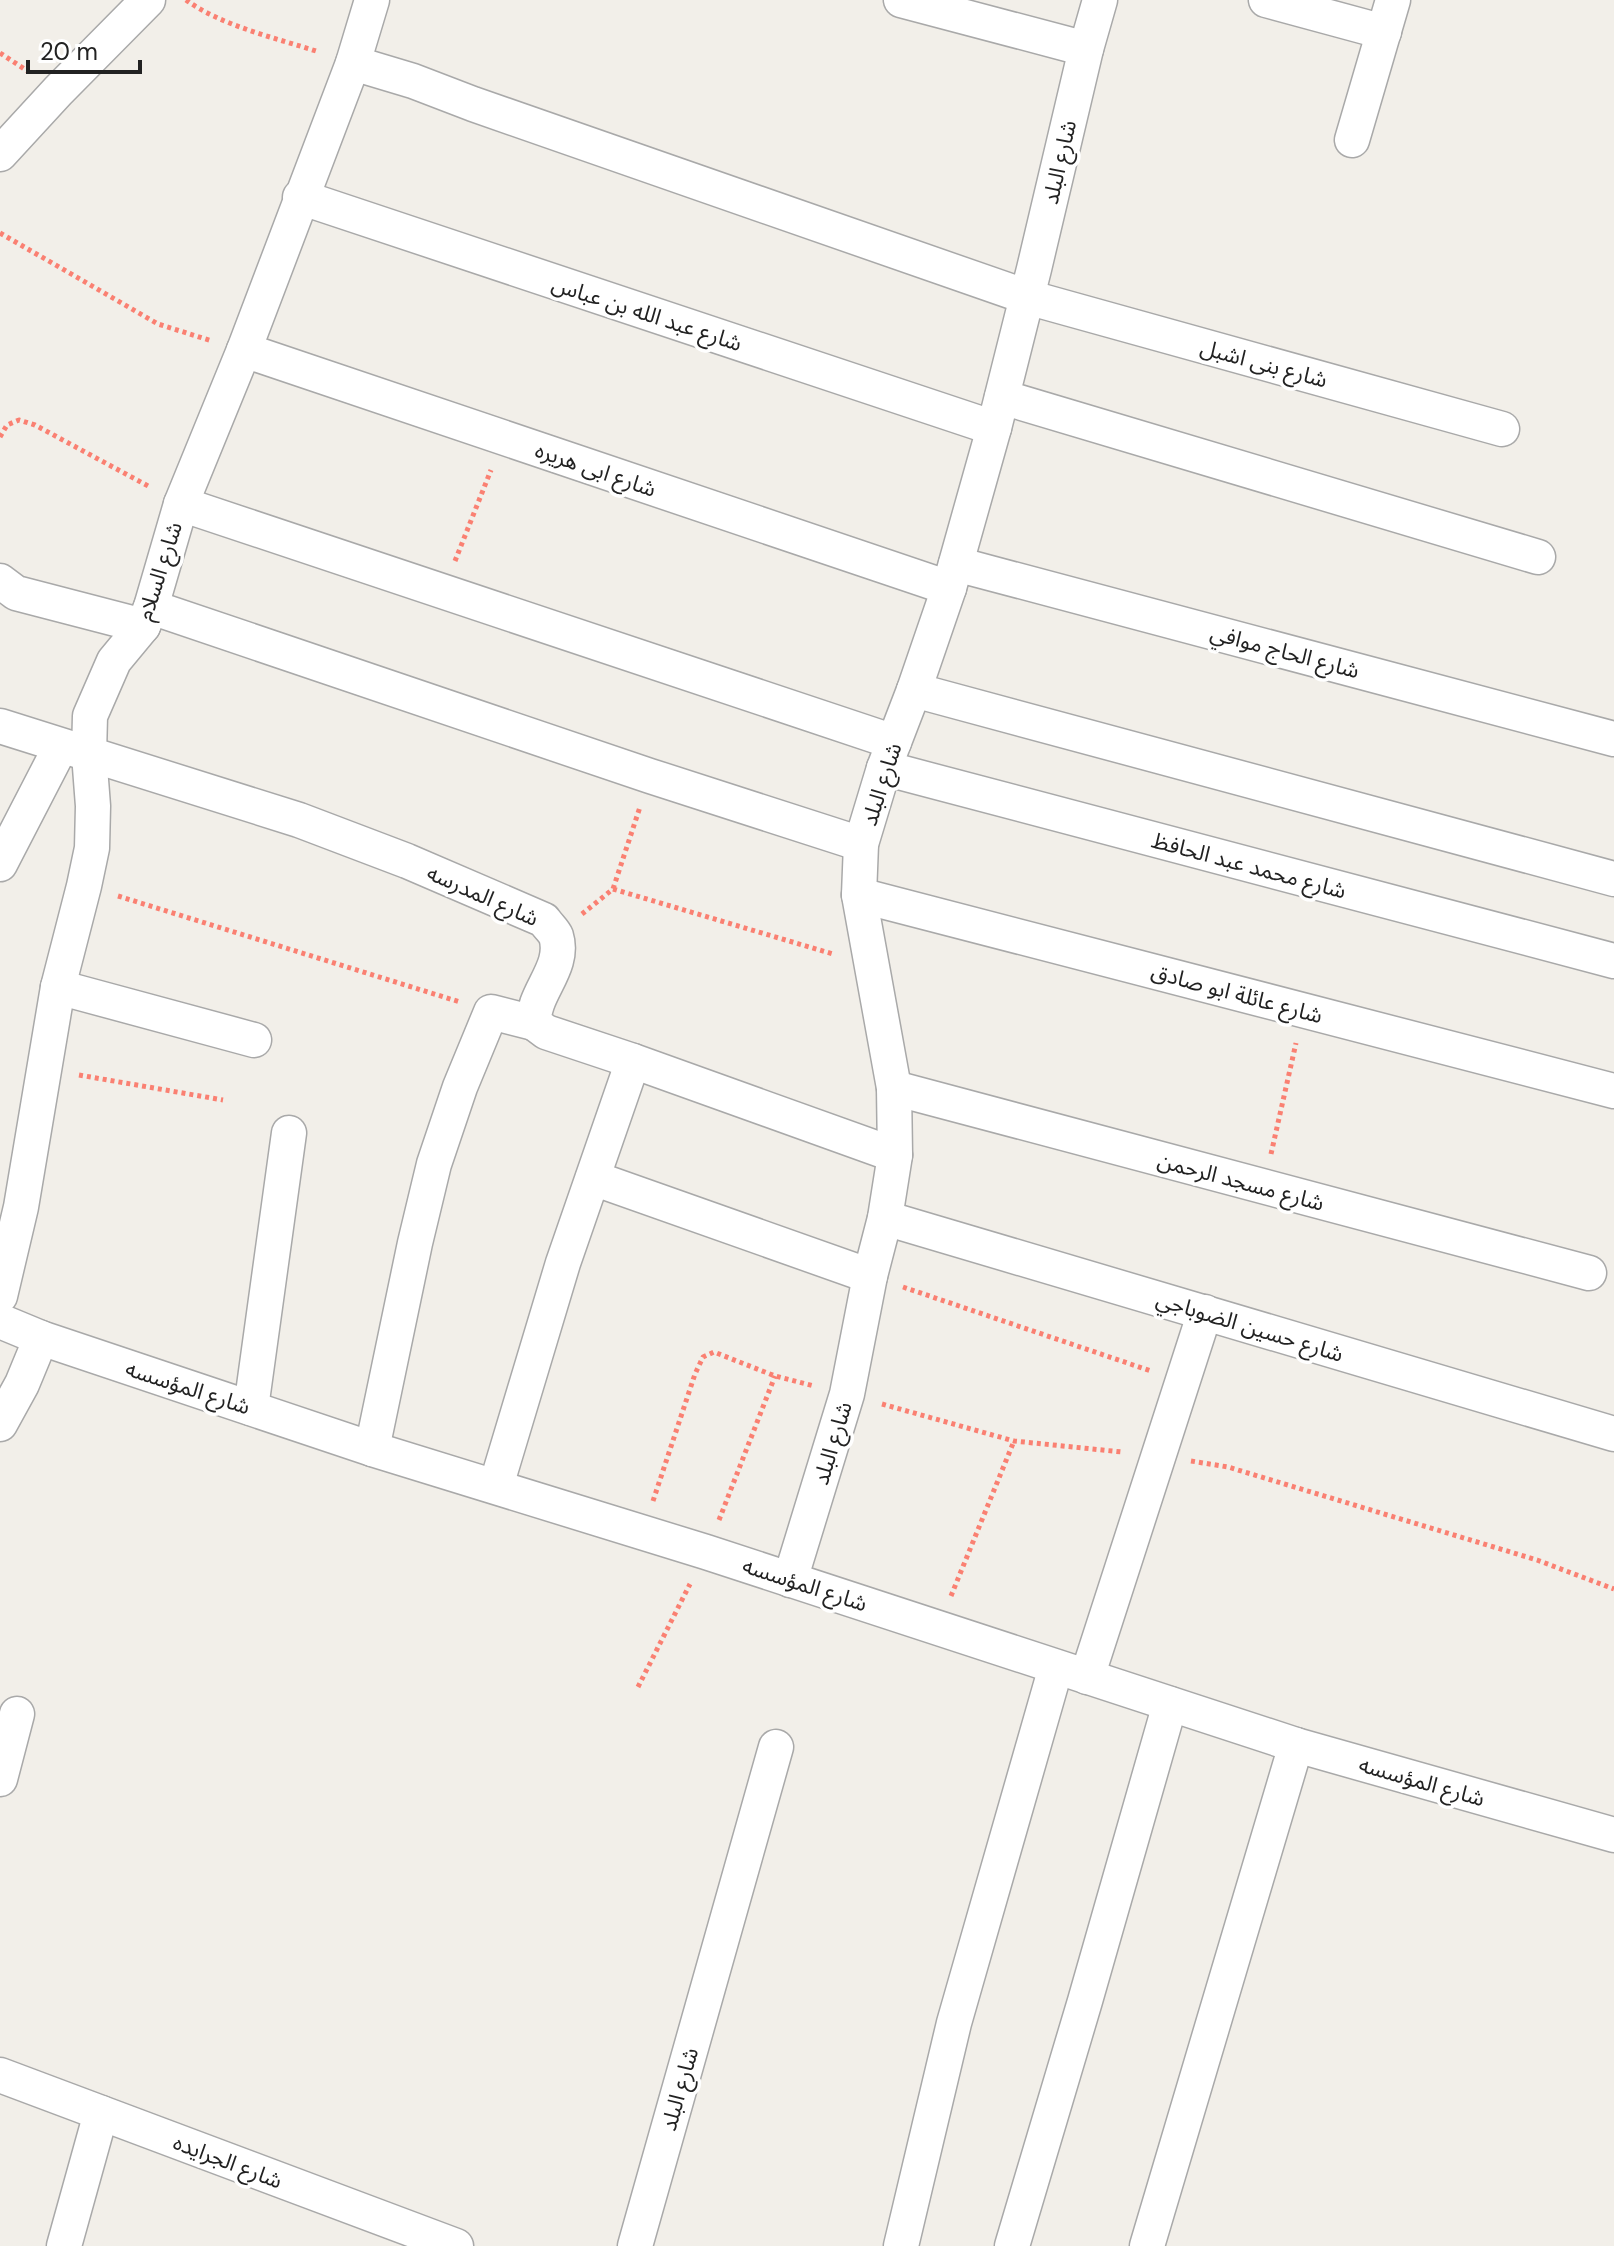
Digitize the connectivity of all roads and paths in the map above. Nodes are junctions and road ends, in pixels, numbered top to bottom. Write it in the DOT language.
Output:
graph roads {
  1 [pos="148,0"];
  2 [pos="186,0"];
  3 [pos="372,0"];
  4 [pos="901,0"];
  5 [pos="1100,0"];
  6 [pos="1266,0"];
  7 [pos="1388,16"];
  8 [pos="1086,49"];
  9 [pos="353,63"];
  10 [pos="1352,140"];
  11 [pos="0,154"];
  12 [pos="300,197"];
  13 [pos="0,233"];
  14 [pos="1027,297"];
  15 [pos="244,350"];
  16 [pos="998,412"];
  17 [pos="1502,429"];
  18 [pos="0,437"];
  19 [pos="503,438"];
  20 [pos="181,504"];
  21 [pos="1538,557"];
  22 [pos="952,576"];
  23 [pos="0,581"];
  24 [pos="443,592"];
  25 [pos="147,616"];
  26 [pos="914,690"];
  27 [pos="0,726"];
  28 [pos="1614,739"];
  29 [pos="75,750"];
  30 [pos="889,755"];
  31 [pos="650,776"];
  32 [pos="861,844"];
  33 [pos="0,864"];
  34 [pos="1614,879"];
  35 [pos="84,886"];
  36 [pos="613,889"];
  37 [pos="859,895"];
  38 [pos="556,935"];
  39 [pos="1614,961"];
  40 [pos="872,966"];
  41 [pos="58,987"];
  42 [pos="1304,1011"];
  43 [pos="491,1012"];
  44 [pos="534,1023"];
  45 [pos="254,1040"];
  46 [pos="633,1061"];
  47 [pos="42,1074"];
  48 [pos="894,1088"];
  49 [pos="1614,1091"];
  50 [pos="223,1100"];
  51 [pos="289,1133"];
  52 [pos="895,1155"];
  53 [pos="593,1178"];
  54 [pos="1264,1187"];
  55 [pos="885,1218"];
  56 [pos="1589,1273"];
  57 [pos="870,1276"];
  58 [pos="0,1296"];
  59 [pos="1205,1312"];
  60 [pos="0,1321"];
  61 [pos="41,1338"];
  62 [pos="1182,1382"];
  63 [pos="847,1394"];
  64 [pos="251,1408"];
  65 [pos="0,1424"];
  66 [pos="1614,1434"];
  67 [pos="1014,1441"];
  68 [pos="372,1449"];
  69 [pos="1160,1455"];
  70 [pos="496,1486"];
  71 [pos="643,1532"];
  72 [pos="706,1552"];
  73 [pos="790,1580"];
  74 [pos="1614,1589"];
  75 [pos="938,1628"];
  76 [pos="1072,1672"];
  77 [pos="638,1687"];
  78 [pos="1170,1704"];
  79 [pos="17,1714"];
  80 [pos="1296,1745"];
  81 [pos="776,1747"];
  82 [pos="0,1779"];
  83 [pos="1614,1835"];
  84 [pos="0,2075"];
  85 [pos="101,2113"];
  86 [pos="64,2246"];
  87 [pos="456,2246"];
  88 [pos="635,2246"];
  89 [pos="901,2246"];
  90 [pos="1012,2246"];
  91 [pos="1147,2246"];
  1 -- 11 [label="street"];
  2 -- 9 [label="path"];
  3 -- 9 [label="street, شارع السلام"];
  4 -- 8 [label="street"];
  5 -- 8 [label="street, شارع البلد"];
  6 -- 7 [label="street"];
  7 -- 10 [label="street"];
  8 -- 14 [label="street, شارع البلد"];
  9 -- 12 [label="street, شارع السلام"];
  9 -- 14 [label="street, شارع بنى اشبل"];
  12 -- 15 [label="street, شارع السلام"];
  12 -- 16 [label="street, شارع عبد الله بن عباس"];
  13 -- 15 [label="path"];
  14 -- 16 [label="street, شارع البلد"];
  14 -- 17 [label="street, شارع بنى اشبل"];
  15 -- 19 [label="street, شارع ابى هريره"];
  15 -- 20 [label="street, شارع السلام"];
  16 -- 21 [label="street, شارع عبد الله بن عباس"];
  16 -- 22 [label="street, شارع البلد"];
  18 -- 20 [label="path"];
  19 -- 22 [label="street, شارع ابى هريره"];
  19 -- 24 [label="path"];
  20 -- 24 [label="street, شارع محمد عبد الحافظ"];
  20 -- 25 [label="street, شارع السلام"];
  22 -- 26 [label="street, شارع البلد"];
  22 -- 28 [label="street, شارع الحاج موافي"];
  23 -- 25 [label="street"];
  24 -- 30 [label="street, شارع محمد عبد الحافظ"];
  25 -- 29 [label="street, شارع السلام"];
  25 -- 31 [label="street"];
  26 -- 30 [label="street, شارع البلد"];
  26 -- 34 [label="street"];
  27 -- 29 [label="street, شارع المدرسه"];
  29 -- 33 [label="street"];
  29 -- 35 [label="street, شارع السلام"];
  29 -- 38 [label="street, شارع المدرسه"];
  30 -- 32 [label="street, شارع البلد"];
  30 -- 39 [label="street, شارع محمد عبد الحافظ"];
  31 -- 32 [label="street"];
  31 -- 36 [label="path"];
  32 -- 37 [label="street, شارع البلد"];
  35 -- 41 [label="street, شارع السلام"];
  35 -- 43 [label="path"];
  36 -- 38 [label="path"];
  36 -- 40 [label="path"];
  37 -- 40 [label="street, شارع البلد"];
  37 -- 42 [label="street, شارع عائلة ابو صادق"];
  38 -- 44 [label="street, شارع المدرسه"];
  40 -- 48 [label="street, شارع البلد"];
  41 -- 45 [label="street"];
  41 -- 47 [label="street, شارع السلام"];
  42 -- 49 [label="street, شارع عائلة ابو صادق"];
  42 -- 54 [label="path"];
  43 -- 44 [label="street"];
  43 -- 68 [label="street"];
  44 -- 46 [label="street"];
  46 -- 52 [label="street"];
  46 -- 53 [label="street"];
  47 -- 50 [label="path"];
  47 -- 58 [label="street, شارع السلام"];
  48 -- 52 [label="street, شارع البلد"];
  48 -- 54 [label="street, شارع مسجد الرحمن"];
  51 -- 64 [label="street"];
  52 -- 55 [label="street, شارع البلد"];
  53 -- 57 [label="street"];
  53 -- 70 [label="street"];
  54 -- 56 [label="street, شارع مسجد الرحمن"];
  55 -- 57 [label="street, شارع البلد"];
  55 -- 59 [label="street, شارع حسين الضوباجي"];
  57 -- 62 [label="path"];
  57 -- 63 [label="street, شارع البلد"];
  59 -- 62 [label="street"];
  59 -- 66 [label="street, شارع حسين الضوباجي"];
  60 -- 61 [label="street, شارع المؤسسه"];
  61 -- 64 [label="street, شارع المؤسسه"];
  61 -- 65 [label="street"];
  62 -- 69 [label="street"];
  63 -- 67 [label="path"];
  63 -- 73 [label="street, شارع البلد"];
  64 -- 68 [label="street, شارع المؤسسه"];
  67 -- 69 [label="path"];
  67 -- 75 [label="path"];
  68 -- 70 [label="street, شارع المؤسسه"];
  69 -- 74 [label="path"];
  69 -- 76 [label="street"];
  70 -- 71 [label="street, شارع المؤسسه"];
  71 -- 72 [label="street, شارع المؤسسه"];
  71 -- 72 [label="path"];
  72 -- 73 [label="street, شارع المؤسسه"];
  72 -- 77 [label="path"];
  73 -- 75 [label="street, شارع المؤسسه"];
  75 -- 76 [label="street, شارع المؤسسه"];
  76 -- 78 [label="street, شارع المؤسسه"];
  76 -- 89 [label="street"];
  78 -- 80 [label="street, شارع المؤسسه"];
  78 -- 90 [label="street"];
  79 -- 82 [label="street"];
  80 -- 83 [label="street, شارع المؤسسه"];
  80 -- 91 [label="street"];
  81 -- 88 [label="street, شارع البلد"];
  84 -- 85 [label="street, شارع الجرايده"];
  85 -- 86 [label="street"];
  85 -- 87 [label="street, شارع الجرايده"];
}
